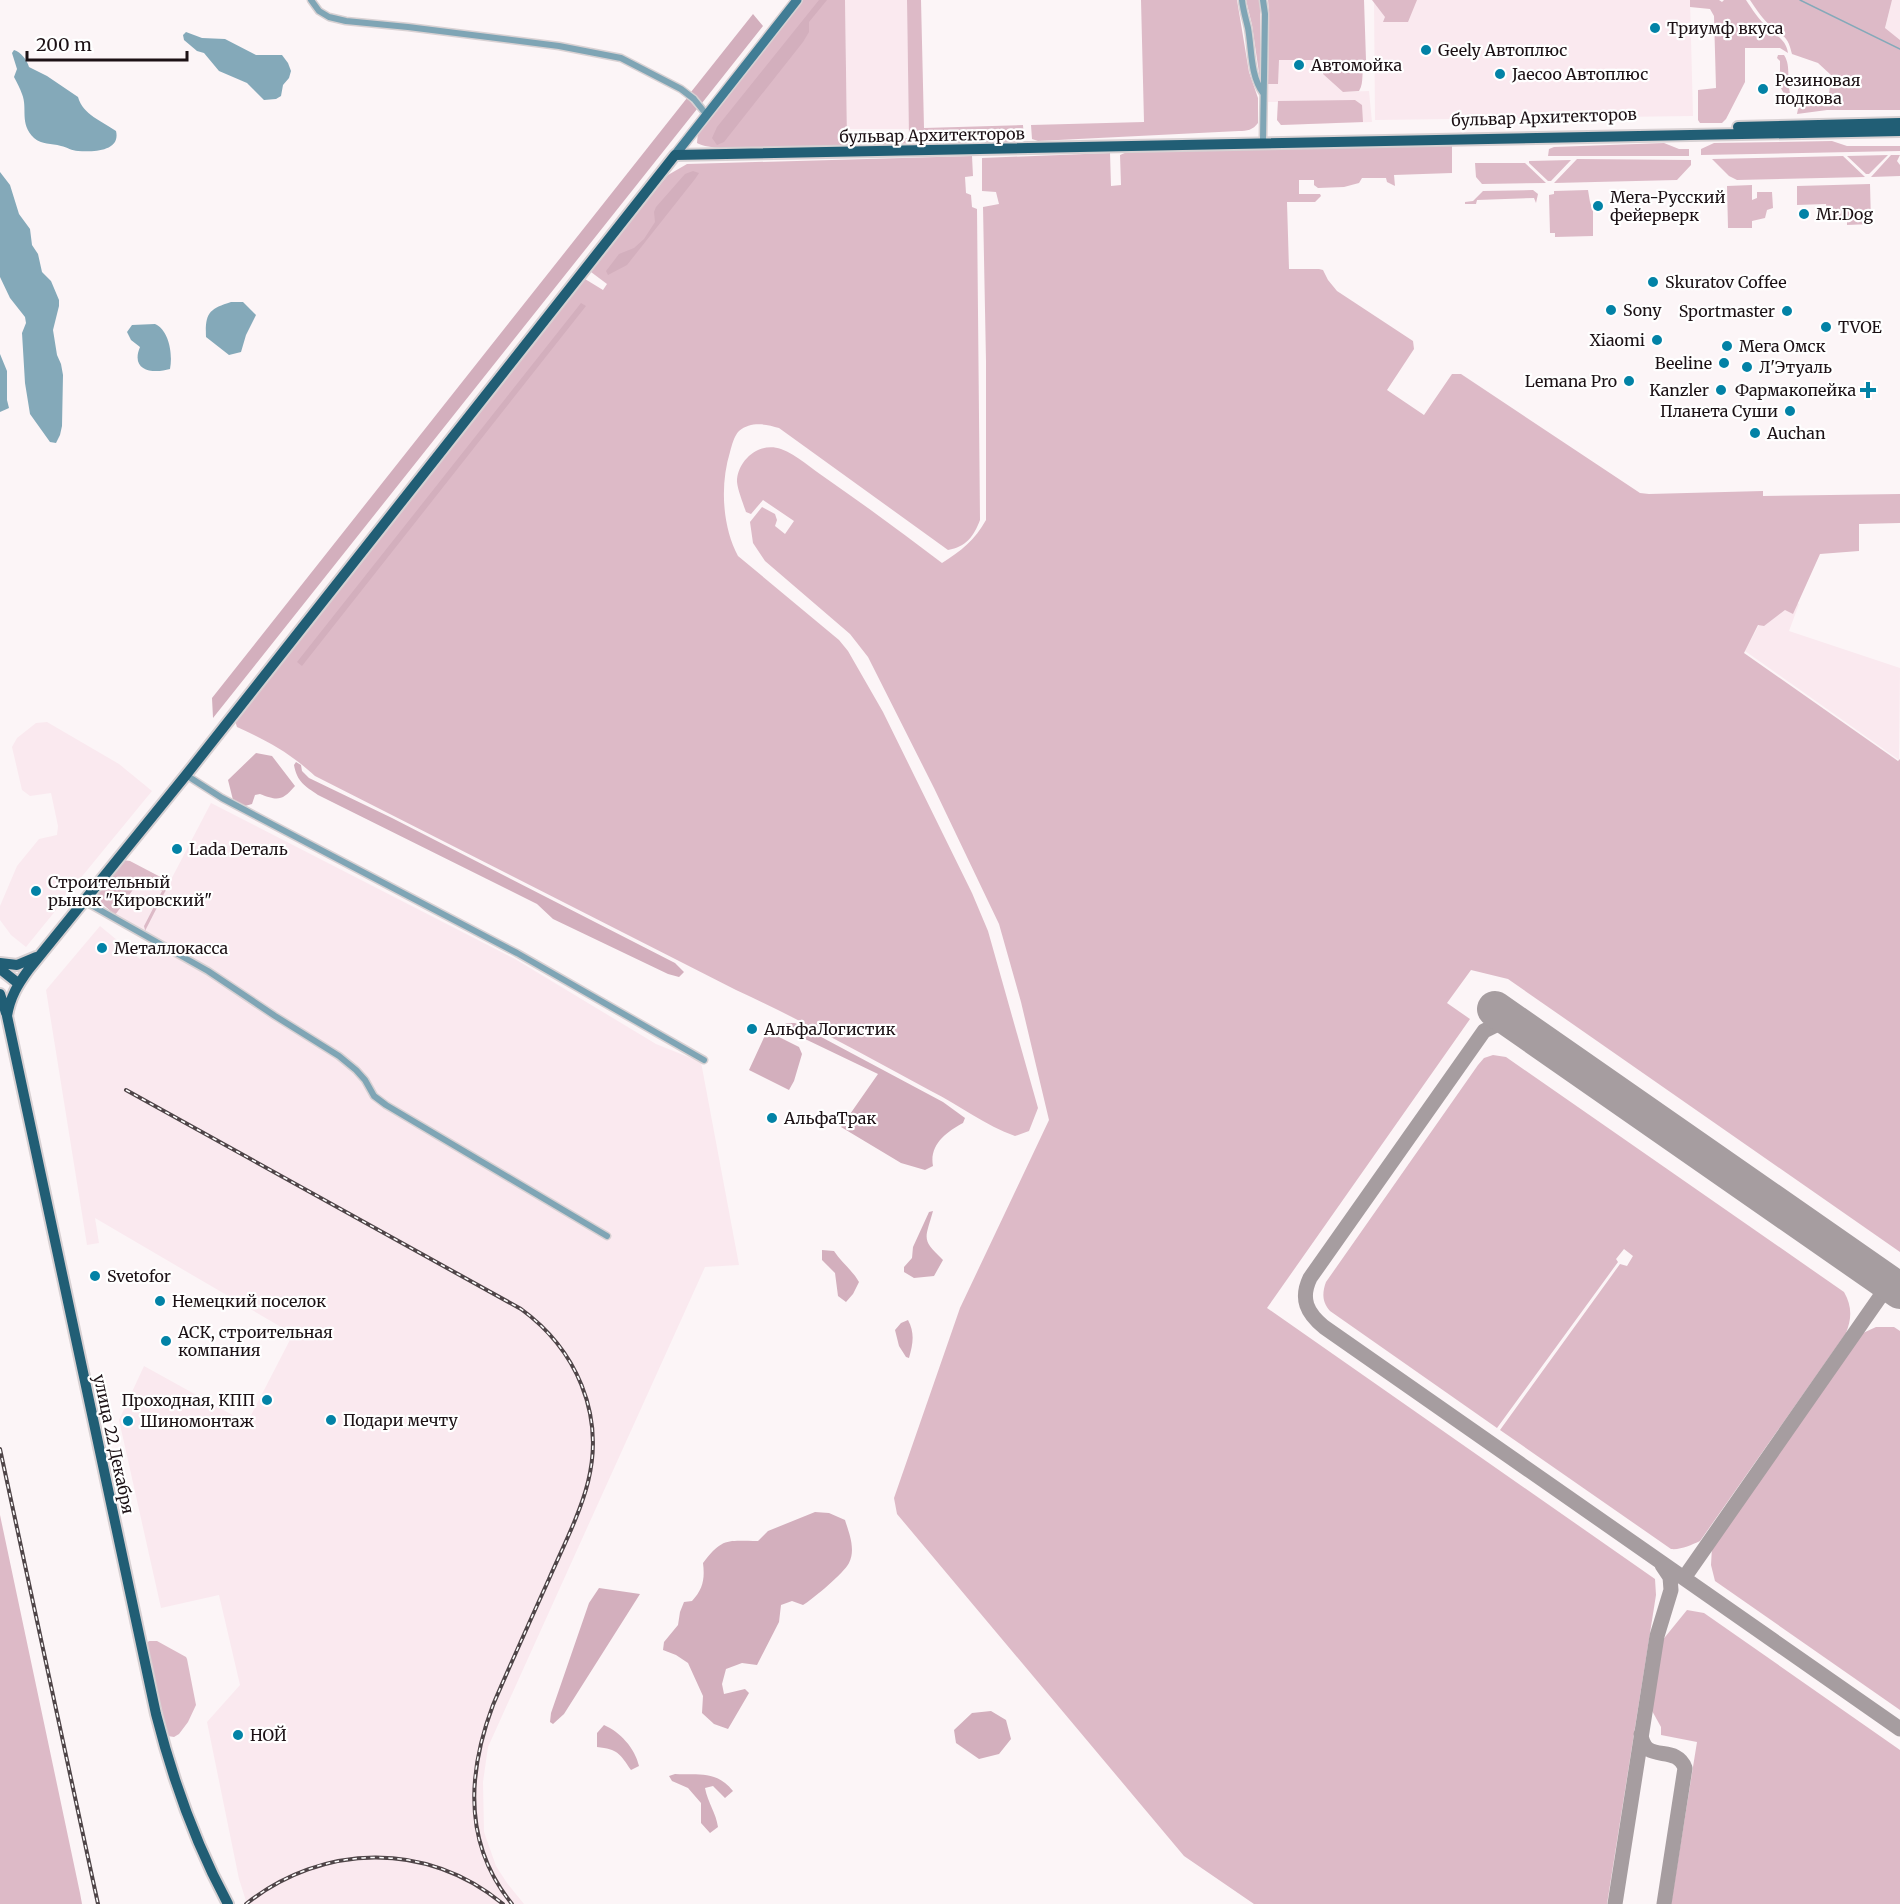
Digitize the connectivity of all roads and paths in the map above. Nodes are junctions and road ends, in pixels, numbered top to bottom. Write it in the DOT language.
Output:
graph roads {
  1 [pos="310,0"];
  2 [pos="797,0"];
  3 [pos="1242,0"];
  4 [pos="1263,0"];
  5 [pos="1264,94"];
  6 [pos="706,114"];
  7 [pos="1900,123"];
  8 [pos="1900,131"];
  9 [pos="1263,142"];
  10 [pos="675,155"];
  11 [pos="186,775"];
  12 [pos="84,901"];
  13 [pos="41,954"];
  14 [pos="0,963"];
  15 [pos="0,969"];
  16 [pos="19,984"];
  17 [pos="0,994"];
  18 [pos="7,1016"];
  19 [pos="704,1060"];
  20 [pos="608,1236"];
  21 [pos="228,1904"];
  1 -- 6 [label="street"];
  2 -- 6 [label="main road"];
  3 -- 5 [label="street"];
  4 -- 5 [label="street"];
  5 -- 9 [label="street"];
  6 -- 10 [label="main road"];
  7 -- 9 [label="main road, бульвар Архитекторов"];
  8 -- 9 [label="main road, бульвар Архитекторов"];
  9 -- 10 [label="main road, бульвар Архитекторов"];
  10 -- 11 [label="main road"];
  11 -- 12 [label="main road"];
  11 -- 19 [label="street"];
  12 -- 13 [label="main road"];
  12 -- 20 [label="street"];
  13 -- 14 [label="main road"];
  13 -- 16 [label="main road"];
  15 -- 16 [label="main road"];
  16 -- 18 [label="main road"];
  17 -- 18 [label="main road, улица 22 Декабря"];
  18 -- 21 [label="main road, улица 22 Декабря"];
}
